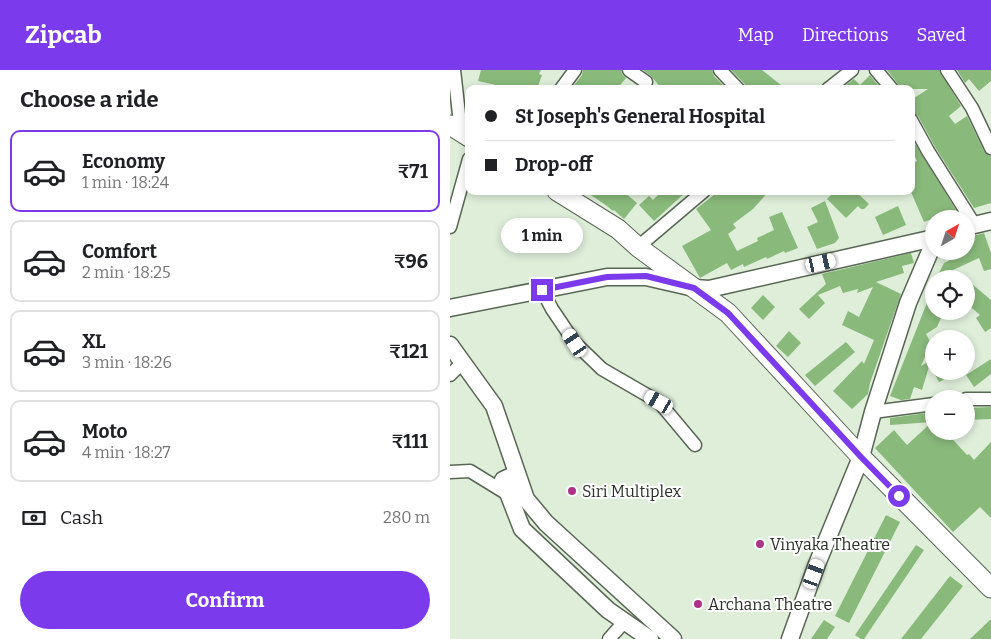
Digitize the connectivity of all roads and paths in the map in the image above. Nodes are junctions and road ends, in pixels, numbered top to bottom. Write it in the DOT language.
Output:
graph roads {
  1 [pos="454,70"];
  2 [pos="575,70"];
  3 [pos="629,70"];
  4 [pos="851,70"];
  5 [pos="876,70"];
  6 [pos="947,70"];
  7 [pos="728,73"];
  8 [pos="646,82"];
  9 [pos="564,85"];
  10 [pos="736,85"];
  11 [pos="833,85"];
  12 [pos="889,85"];
  13 [pos="915,127"];
  14 [pos="460,132"];
  15 [pos="991,148"];
  16 [pos="465,173"];
  17 [pos="563,195"];
  18 [pos="699,195"];
  19 [pos="961,210"];
  20 [pos="991,221"];
  21 [pos="975,225"];
  22 [pos="450,227"];
  23 [pos="925,240"];
  24 [pos="638,247"];
  25 [pos="926,260"];
  26 [pos="694,288"];
  27 [pos="542,290"];
  28 [pos="450,308"];
  29 [pos="450,345"];
  30 [pos="463,362"];
  31 [pos="450,375"];
  32 [pos="975,399"];
  33 [pos="991,399"];
  34 [pos="925,405"];
  35 [pos="873,412"];
  36 [pos="695,445"];
  37 [pos="861,457"];
  38 [pos="450,471"];
  39 [pos="516,474"];
  40 [pos="509,495"];
  41 [pos="991,588"];
  42 [pos="625,622"];
  43 [pos="609,639"];
  44 [pos="650,639"];
  45 [pos="673,639"];
  46 [pos="790,639"];
  1 -- 14 [label="street"];
  2 -- 9 [label="street"];
  3 -- 8 [label="street"];
  4 -- 11 [label="street"];
  5 -- 12 [label="street"];
  6 -- 15 [label="street"];
  7 -- 10 [label="street"];
  13 -- 19 [label="street"];
  16 -- 22 [label="street"];
  17 -- 24 [label="main road"];
  18 -- 24 [label="street"];
  20 -- 21 [label="street"];
  23 -- 26 [label="street"];
  24 -- 26 [label="main road"];
  25 -- 35 [label="street"];
  26 -- 27 [label="street"];
  26 -- 37 [label="main road"];
  27 -- 28 [label="street"];
  27 -- 36 [label="street"];
  29 -- 30 [label="street"];
  30 -- 31 [label="street"];
  30 -- 39 [label="street"];
  32 -- 33 [label="street"];
  34 -- 35 [label="street"];
  35 -- 37 [label="street"];
  37 -- 41 [label="main road"];
  37 -- 46 [label="street"];
  38 -- 40 [label="street"];
  39 -- 40 [label="street"];
  39 -- 45 [label="street"];
  40 -- 42 [label="street"];
  42 -- 43 [label="street"];
  42 -- 44 [label="street"];
}
